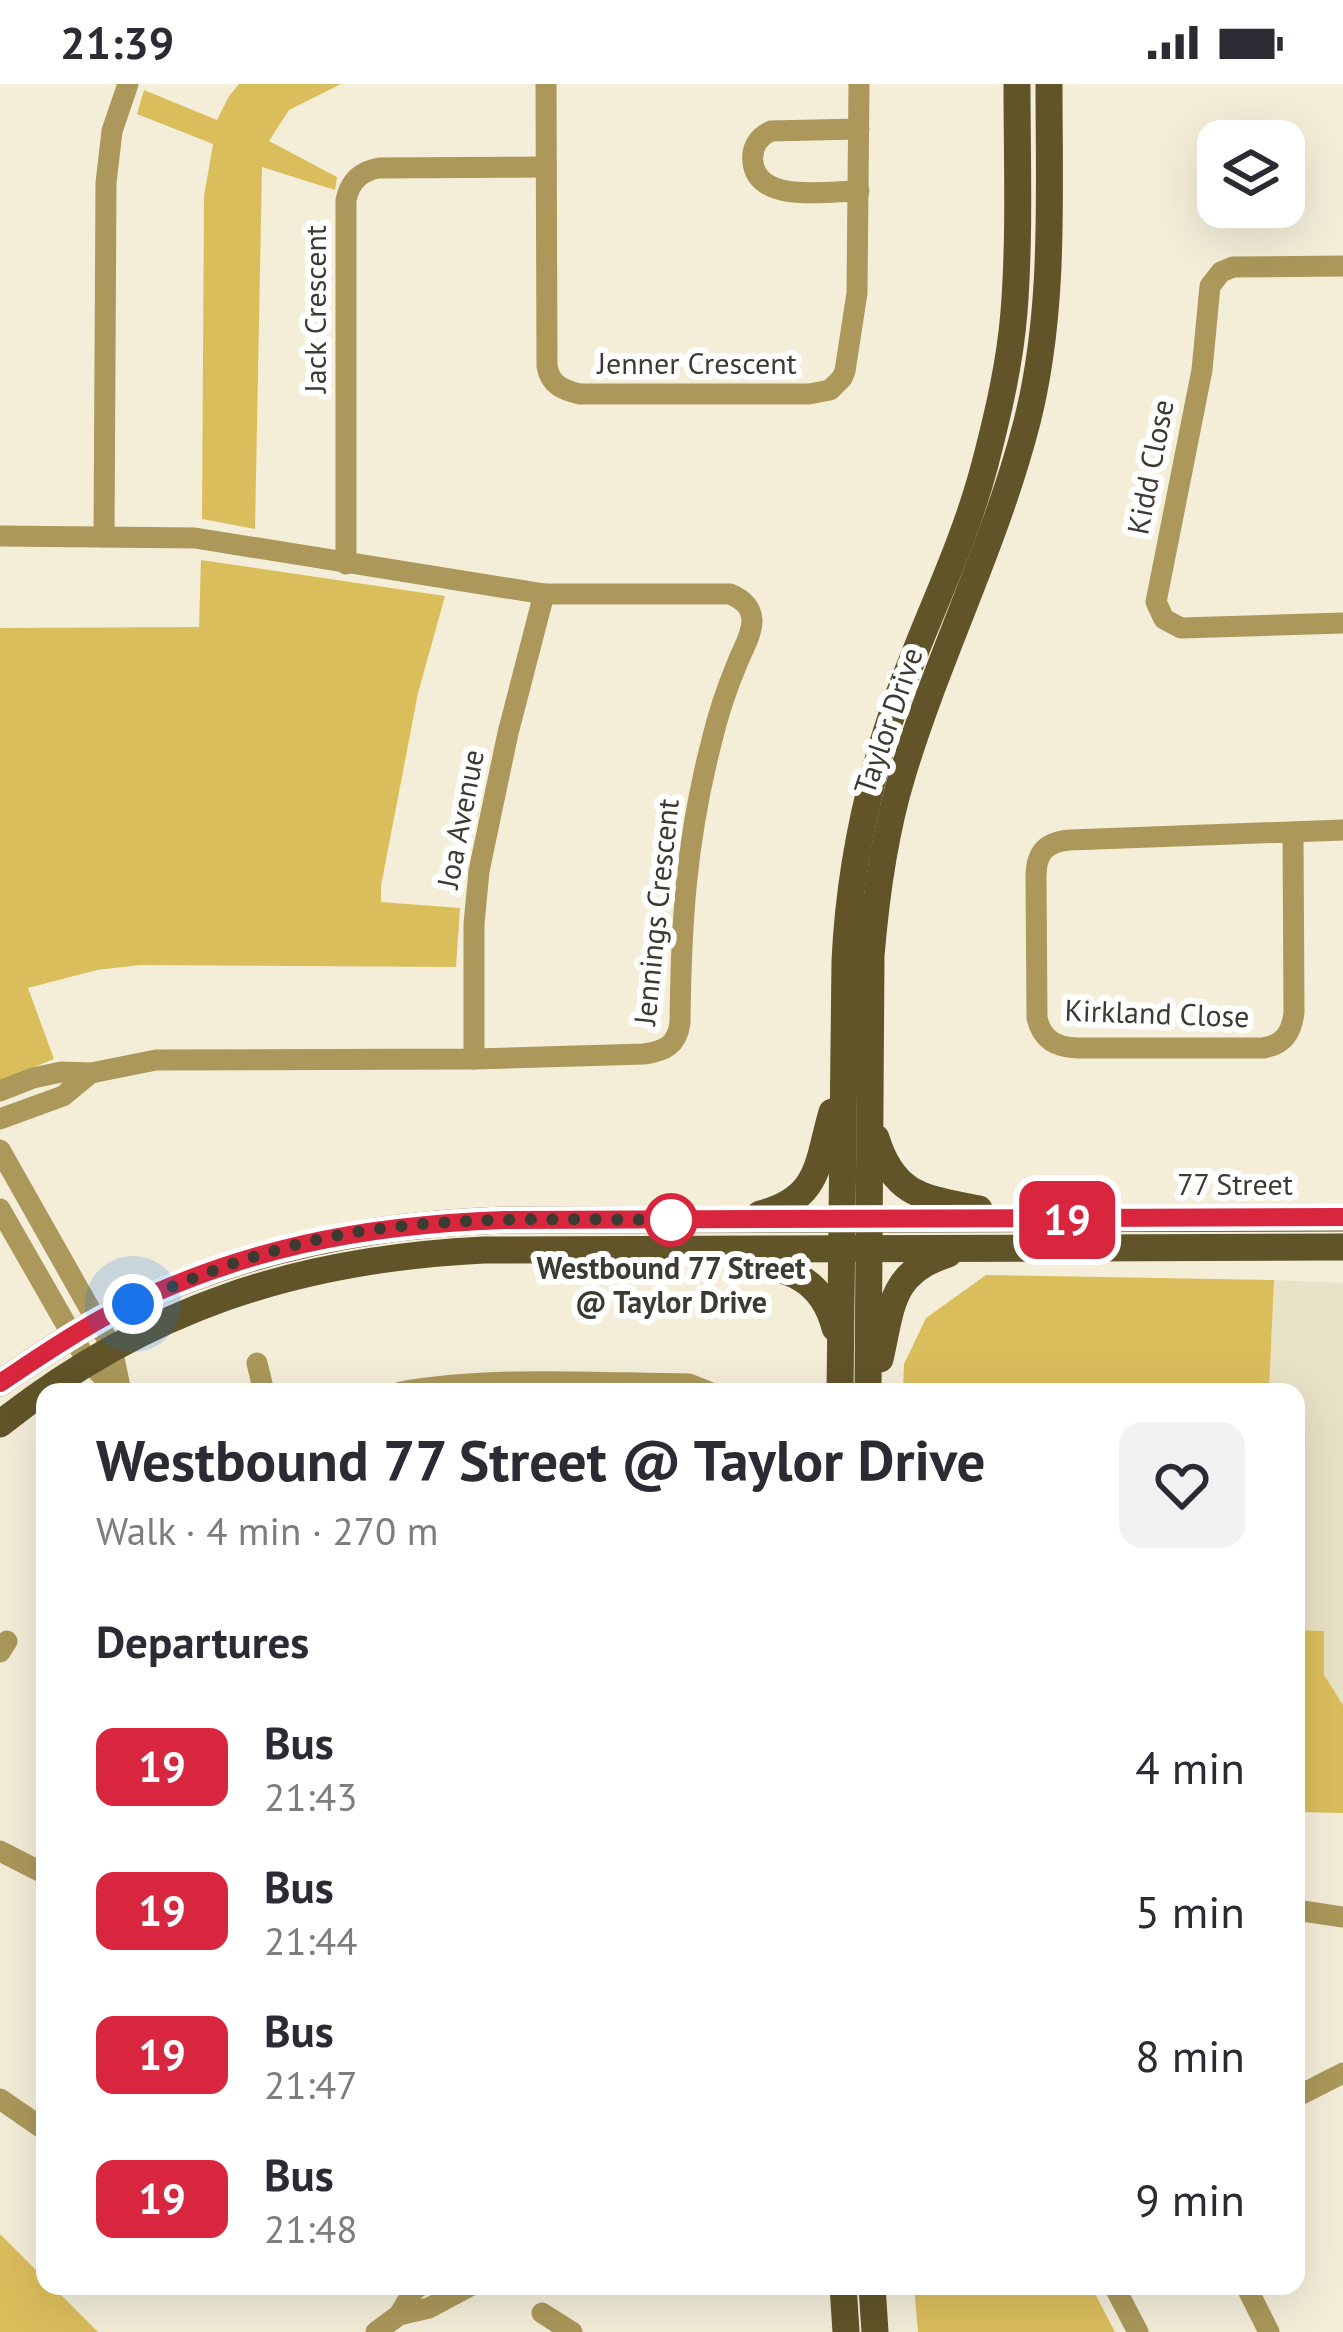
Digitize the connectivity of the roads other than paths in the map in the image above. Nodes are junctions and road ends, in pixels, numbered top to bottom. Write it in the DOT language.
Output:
graph roads {
  1 [pos="128,84"];
  2 [pos="546,84"];
  3 [pos="860,84"];
  4 [pos="1017,84"];
  5 [pos="1049,84"];
  6 [pos="859,129"];
  7 [pos="546,167"];
  8 [pos="859,191"];
  9 [pos="1343,266"];
  10 [pos="0,536"];
  11 [pos="104,537"];
  12 [pos="346,564"];
  13 [pos="544,594"];
  14 [pos="1343,623"];
  15 [pos="1343,830"];
  16 [pos="1293,832"];
  17 [pos="473,1059"];
  18 [pos="91,1073"];
  19 [pos="844,1075"];
  20 [pos="0,1091"];
  21 [pos="870,1117"];
  22 [pos="0,1119"];
  23 [pos="0,1150"];
  24 [pos="0,1209"];
  25 [pos="1343,1217"];
  26 [pos="739,1219"];
  27 [pos="1030,1220"];
  28 [pos="840,1233"];
  29 [pos="870,1233"];
  30 [pos="992,1246"];
  31 [pos="1343,1247"];
  32 [pos="668,1249"];
  33 [pos="85,1329"];
  34 [pos="840,1347"];
  35 [pos="100,1355"];
  36 [pos="257,1363"];
  37 [pos="0,1383"];
  38 [pos="55,1383"];
  39 [pos="115,1383"];
  40 [pos="262,1383"];
  41 [pos="840,1383"];
  42 [pos="870,1383"];
  43 [pos="872,1383"];
  44 [pos="36,1395"];
  45 [pos="0,1424"];
  46 [pos="0,1851"];
  47 [pos="36,1869"];
  48 [pos="1305,1911"];
  49 [pos="1343,1917"];
  50 [pos="1343,2073"];
  51 [pos="1305,2092"];
  52 [pos="0,2098"];
  53 [pos="36,2124"];
  54 [pos="412,2295"];
  55 [pos="450,2295"];
  56 [pos="844,2295"];
  57 [pos="873,2295"];
  58 [pos="1119,2295"];
  59 [pos="1250,2295"];
  60 [pos="542,2313"];
  61 [pos="399,2315"];
  62 [pos="376,2332"];
  63 [pos="572,2332"];
  64 [pos="846,2332"];
  65 [pos="875,2332"];
  66 [pos="1138,2332"];
  67 [pos="1269,2332"];
  1 -- 11 [label="street"];
  2 -- 7 [label="street, Jenner Crescent"];
  3 -- 6 [label="street, Jenner Crescent"];
  4 -- 19 [label="main road, Taylor Drive"];
  5 -- 21 [label="main road, Taylor Drive"];
  6 -- 8 [label="street, Jenner Crescent"];
  6 -- 8 [label="street"];
  7 -- 8 [label="street, Jenner Crescent"];
  7 -- 12 [label="street, Jack Crescent"];
  9 -- 14 [label="street, Kidd Close"];
  10 -- 11 [label="street, Jennings Crescent"];
  11 -- 12 [label="street, Jennings Crescent"];
  12 -- 13 [label="street, Jennings Crescent"];
  13 -- 17 [label="street, Joa Avenue"];
  13 -- 17 [label="street, Jennings Crescent"];
  15 -- 16 [label="street, Kirkland Close"];
  16 -- 16 [label="street, Kirkland Close"];
  17 -- 18 [label="street, Jennings Crescent"];
  18 -- 20 [label="street, Jennings Crescent"];
  18 -- 22 [label="street, Jennings Crescent"];
  19 -- 26 [label="main road"];
  19 -- 28 [label="main road, Taylor Drive"];
  21 -- 27 [label="main road"];
  21 -- 29 [label="main road, Taylor Drive"];
  23 -- 33 [label="street"];
  24 -- 33 [label="street"];
  25 -- 27 [label="main road, 77 Street"];
  26 -- 28 [label="main road"];
  26 -- 33 [label="main road"];
  27 -- 29 [label="main road, 77 Street"];
  28 -- 29 [label="main road, 77 Street"];
  28 -- 32 [label="main road"];
  28 -- 34 [label="main road, Taylor Drive"];
  29 -- 30 [label="main road, 77 Street"];
  29 -- 42 [label="main road, Taylor Drive"];
  30 -- 31 [label="main road, 77 Street"];
  30 -- 43 [label="main road"];
  32 -- 34 [label="main road"];
  32 -- 35 [label="main road"];
  33 -- 35 [label="street"];
  33 -- 37 [label="main road"];
  34 -- 41 [label="main road, Taylor Drive"];
  35 -- 38 [label="main road"];
  35 -- 39 [label="street"];
  36 -- 40 [label="street"];
  44 -- 45 [label="main road"];
  46 -- 47 [label="street"];
  48 -- 49 [label="street"];
  50 -- 51 [label="street"];
  52 -- 53 [label="street"];
  54 -- 61 [label="street"];
  55 -- 61 [label="street"];
  56 -- 64 [label="main road"];
  57 -- 65 [label="main road"];
  58 -- 66 [label="street"];
  59 -- 67 [label="street"];
  60 -- 63 [label="street"];
  61 -- 62 [label="street"];
}
